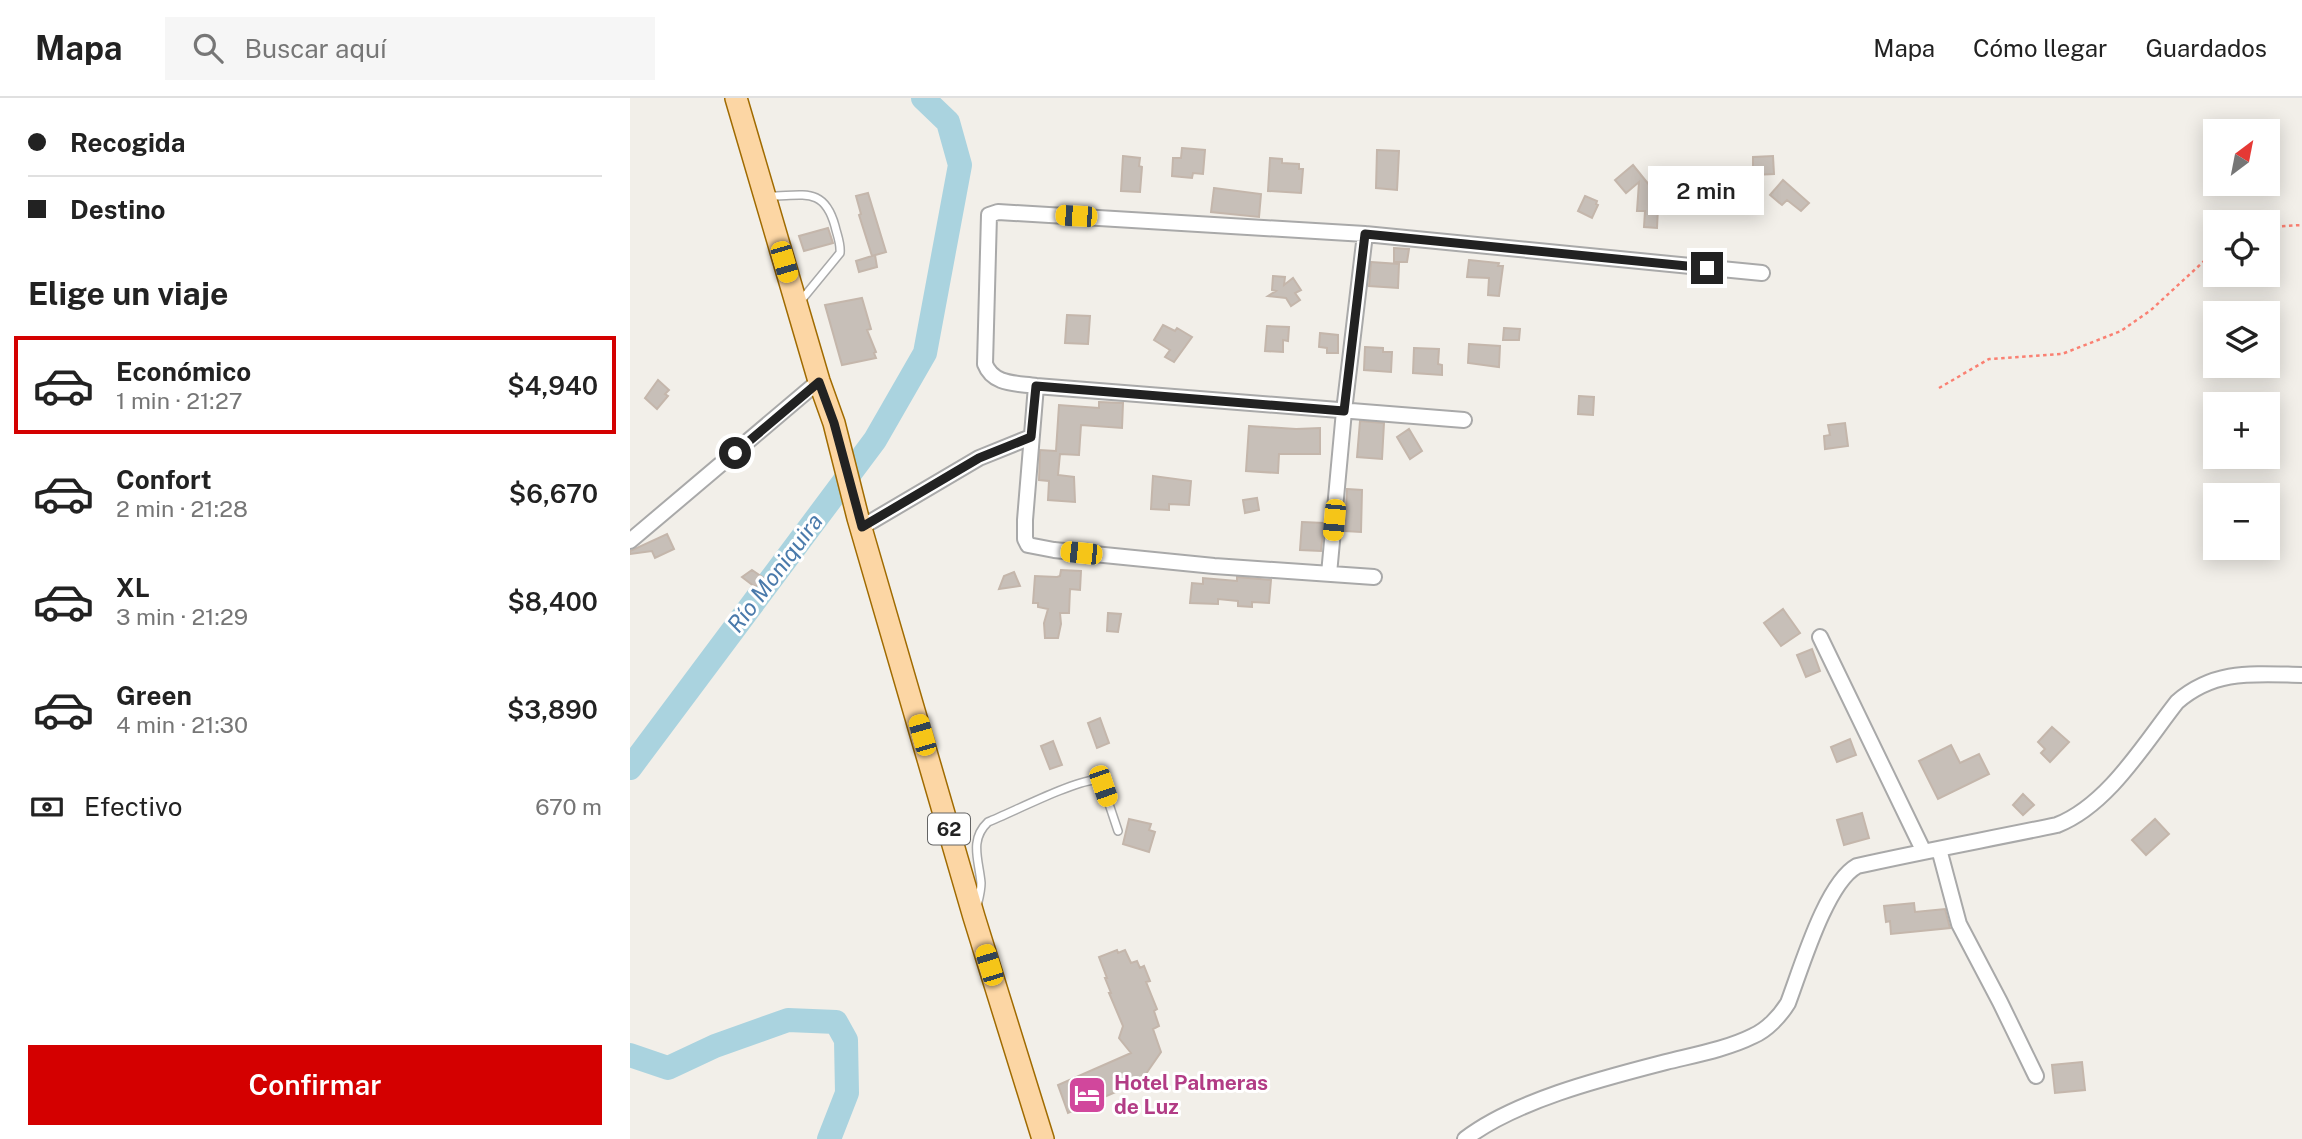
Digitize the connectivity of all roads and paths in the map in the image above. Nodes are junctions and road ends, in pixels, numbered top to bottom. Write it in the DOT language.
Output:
graph roads {
  1 [pos="736,98"];
  2 [pos="764,195"];
  3 [pos="2302,225"];
  4 [pos="2280,226"];
  5 [pos="1365,234"];
  6 [pos="2203,262"];
  7 [pos="1762,273"];
  8 [pos="797,306"];
  9 [pos="819,382"];
  10 [pos="1036,386"];
  11 [pos="1938,388"];
  12 [pos="1344,411"];
  13 [pos="1464,420"];
  14 [pos="1031,437"];
  15 [pos="860,522"];
  16 [pos="630,541"];
  17 [pos="1329,574"];
  18 [pos="1374,577"];
  19 [pos="1821,637"];
  20 [pos="2302,675"];
  21 [pos="1118,831"];
  22 [pos="1939,849"];
  23 [pos="1923,850"];
  24 [pos="974,916"];
  25 [pos="2036,1076"];
  26 [pos="1043,1139"];
  27 [pos="1465,1139"];
  1 -- 2 [label="main road, 62"];
  2 -- 8 [label="main road, 62"];
  2 -- 8 [label="lane"];
  3 -- 4 [label="path"];
  5 -- 7 [label="street"];
  5 -- 10 [label="street"];
  5 -- 12 [label="street"];
  6 -- 11 [label="path"];
  8 -- 9 [label="main road, 62"];
  9 -- 15 [label="main road, 62"];
  9 -- 16 [label="street"];
  10 -- 12 [label="street"];
  10 -- 14 [label="street"];
  12 -- 13 [label="street"];
  12 -- 17 [label="street"];
  14 -- 15 [label="street"];
  14 -- 17 [label="street"];
  15 -- 24 [label="main road, 62"];
  17 -- 18 [label="street"];
  19 -- 23 [label="street"];
  20 -- 22 [label="street"];
  21 -- 24 [label="lane"];
  22 -- 23 [label="street"];
  22 -- 25 [label="street"];
  23 -- 27 [label="street"];
  24 -- 26 [label="main road, 62"];
}
